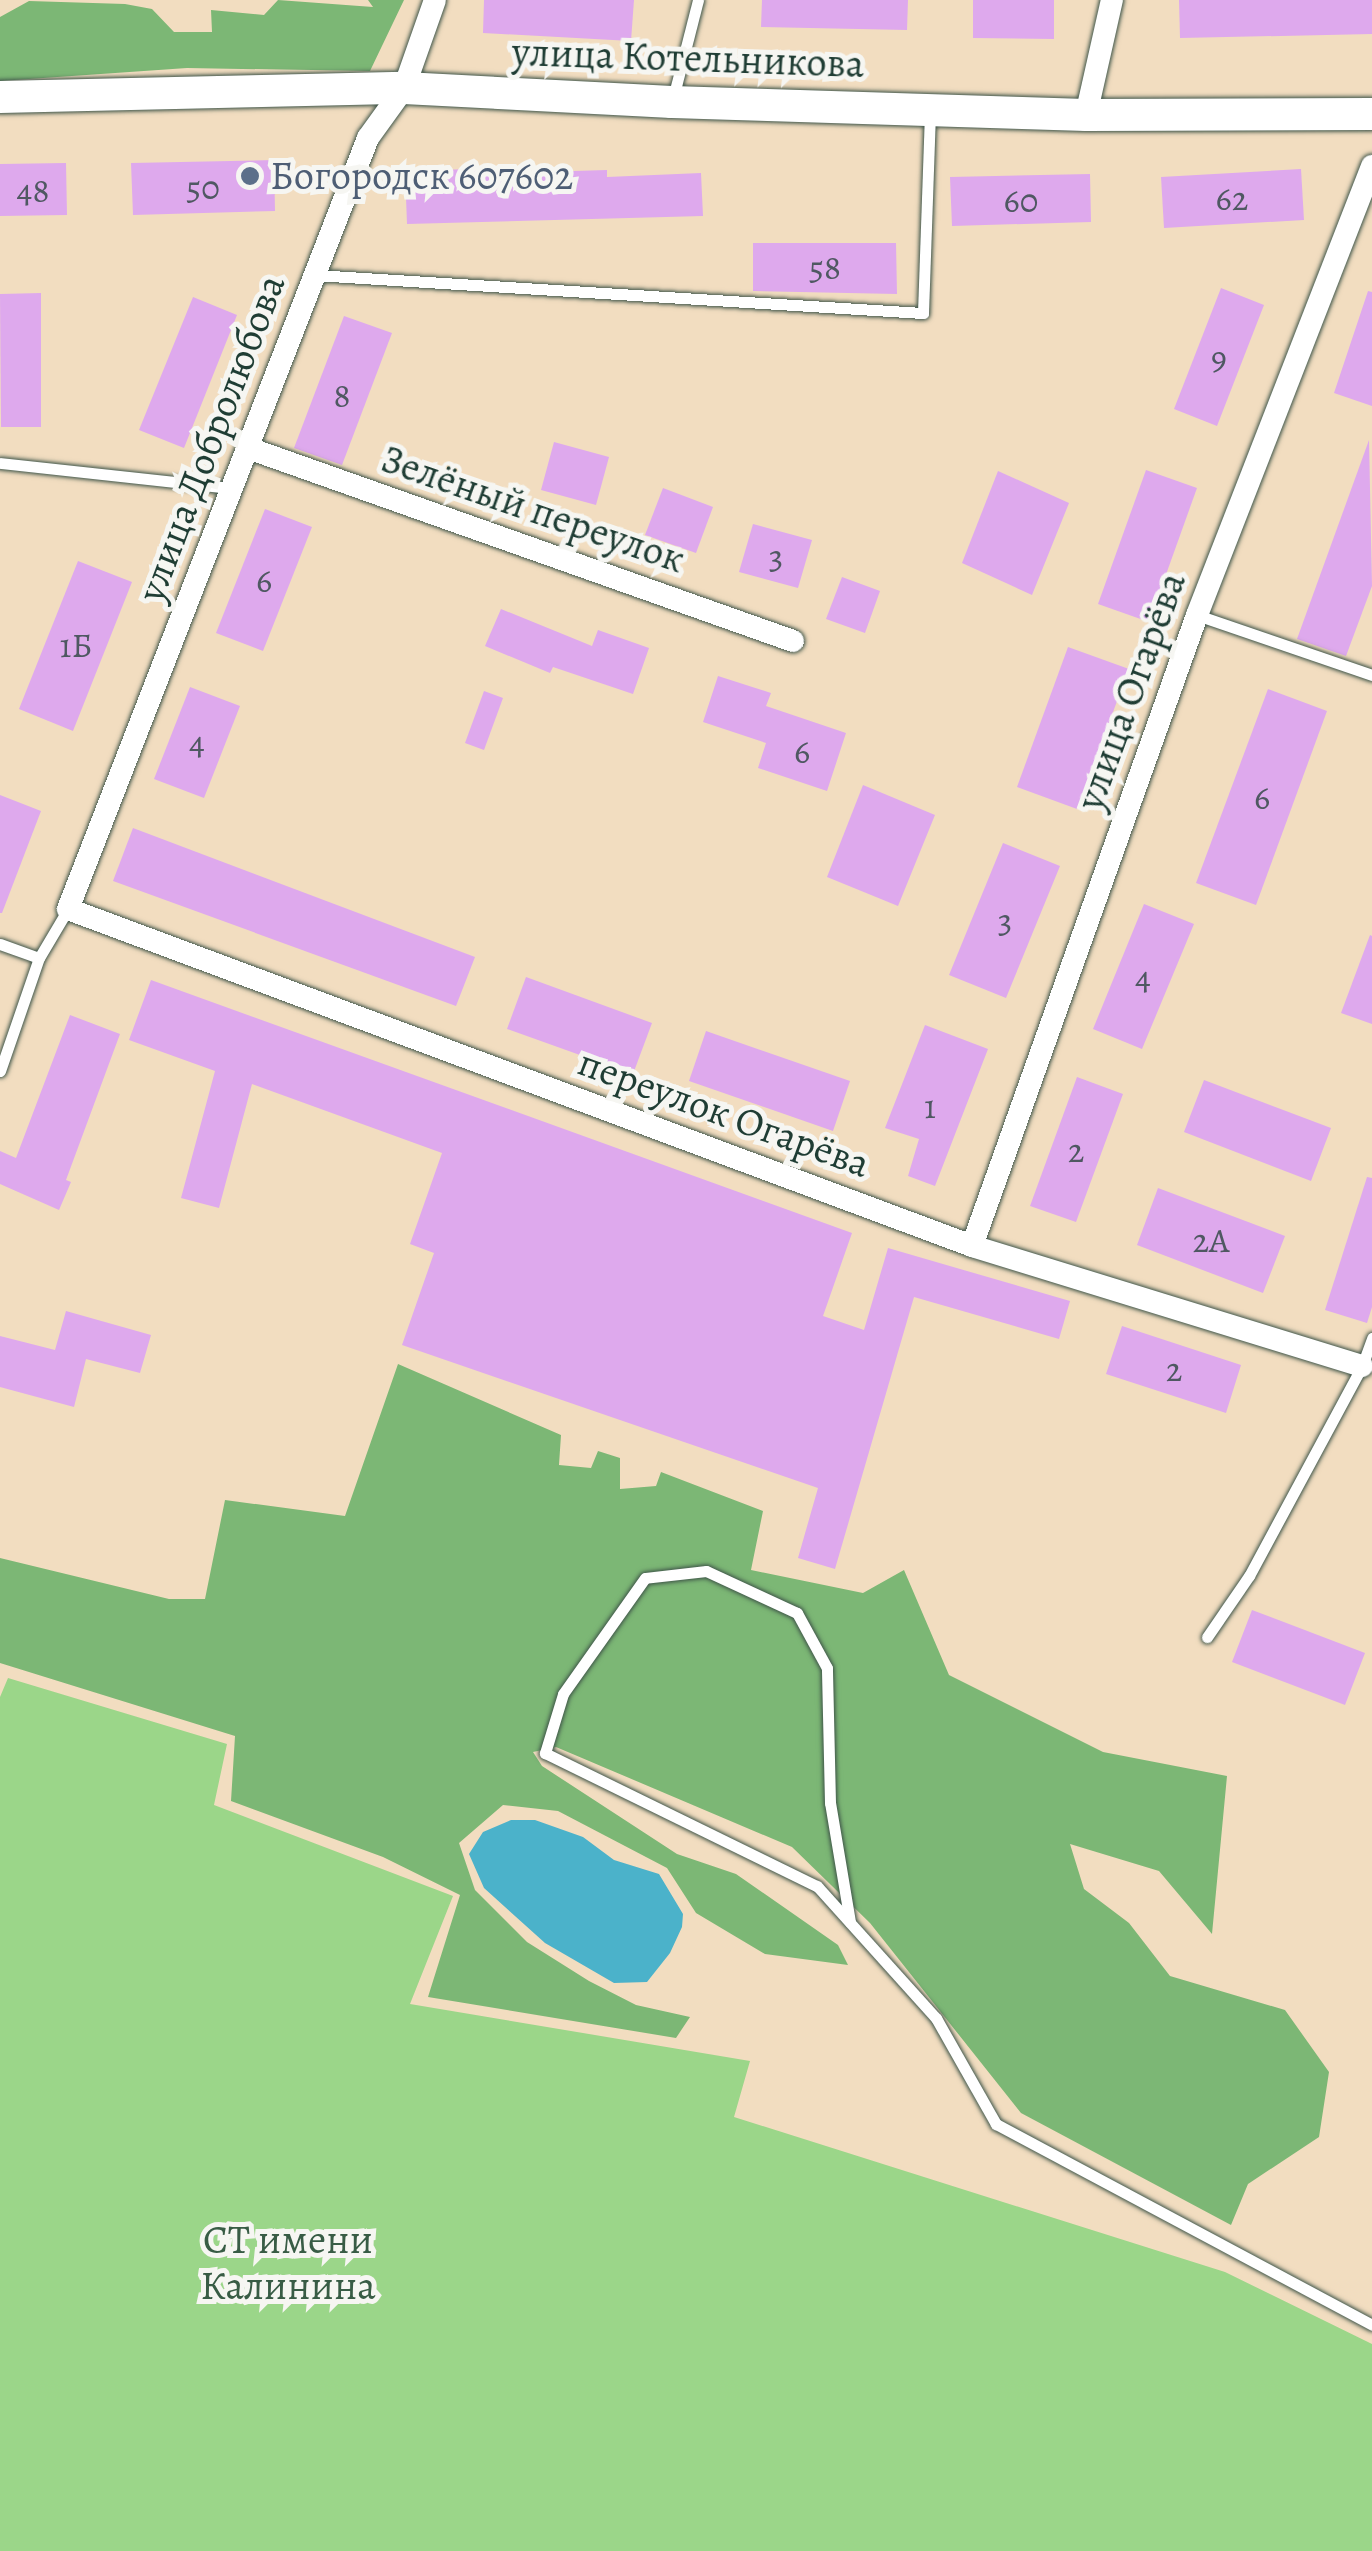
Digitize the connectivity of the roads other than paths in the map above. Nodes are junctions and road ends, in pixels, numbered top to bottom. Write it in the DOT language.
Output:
graph roads {
  1 [pos="435,0"];
  2 [pos="698,0"];
  3 [pos="1112,0"];
  4 [pos="404,88"];
  5 [pos="0,97"];
  6 [pos="672,102"];
  7 [pos="930,109"];
  8 [pos="1372,114"];
  9 [pos="1086,115"];
  10 [pos="1372,166"];
  11 [pos="315,275"];
  12 [pos="248,448"];
  13 [pos="0,463"];
  14 [pos="232,488"];
  15 [pos="1197,616"];
  16 [pos="793,641"];
  17 [pos="1372,674"];
  18 [pos="68,908"];
  19 [pos="0,944"];
  20 [pos="39,958"];
  21 [pos="0,1071"];
  22 [pos="972,1246"];
  23 [pos="1372,1338"];
  24 [pos="1362,1366"];
  25 [pos="1207,1636"];
  26 [pos="850,1922"];
  27 [pos="1372,2326"];
  1 -- 4 [label="street, улица Добролюбова"];
  2 -- 6 [label="lane"];
  3 -- 9 [label="street"];
  4 -- 5 [label="street, улица Котельникова"];
  4 -- 6 [label="street, улица Котельникова"];
  4 -- 11 [label="street, улица Добролюбова"];
  6 -- 7 [label="street, улица Котельникова"];
  7 -- 9 [label="street, улица Котельникова"];
  7 -- 11 [label="lane"];
  8 -- 9 [label="street, улица Котельникова"];
  10 -- 15 [label="street, улица Огарёва"];
  11 -- 12 [label="street, улица Добролюбова"];
  12 -- 14 [label="street, улица Добролюбова"];
  12 -- 16 [label="street, Зелёный переулок"];
  13 -- 14 [label="lane"];
  14 -- 18 [label="street, улица Добролюбова"];
  15 -- 17 [label="lane"];
  15 -- 22 [label="street, улица Огарёва"];
  18 -- 20 [label="lane"];
  18 -- 22 [label="street, переулок Огарёва"];
  19 -- 20 [label="lane"];
  20 -- 21 [label="lane"];
  22 -- 24 [label="street, переулок Огарёва"];
  23 -- 24 [label="lane"];
  24 -- 25 [label="lane"];
  26 -- 26 [label="lane"];
  26 -- 27 [label="lane"];
}
